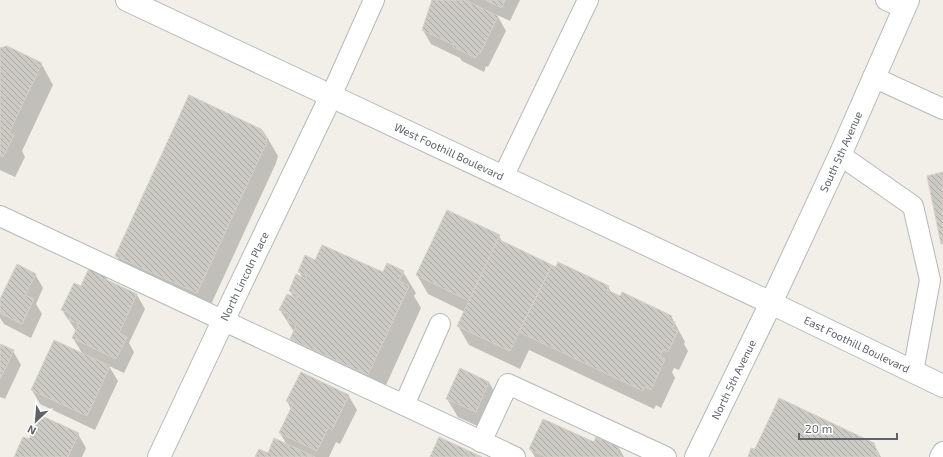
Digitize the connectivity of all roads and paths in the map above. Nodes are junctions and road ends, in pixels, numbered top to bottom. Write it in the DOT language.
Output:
graph roads {
  1 [pos="128,0"];
  2 [pos="374,0"];
  3 [pos="588,0"];
  4 [pos="899,3"];
  5 [pos="149,5"];
  6 [pos="874,77"];
  7 [pos="331,96"];
  8 [pos="943,110"];
  9 [pos="840,155"];
  10 [pos="502,177"];
  11 [pos="0,216"];
  12 [pos="771,303"];
  13 [pos="223,321"];
  14 [pos="440,324"];
  15 [pos="913,372"];
  16 [pos="943,386"];
  17 [pos="404,405"];
  18 [pos="481,442"];
  19 [pos="943,452"];
  20 [pos="159,457"];
  21 [pos="515,457"];
  22 [pos="666,457"];
  23 [pos="696,457"];
  24 [pos="940,457"];
  1 -- 5 [label="main road, West Foothill Boulevard"];
  2 -- 7 [label="lane"];
  3 -- 10 [label="lane"];
  4 -- 6 [label="main road, South 5th Avenue"];
  5 -- 7 [label="main road, West Foothill Boulevard"];
  6 -- 8 [label="lane"];
  6 -- 9 [label="main road, South 5th Avenue"];
  7 -- 10 [label="main road, West Foothill Boulevard"];
  7 -- 13 [label="main road, North Lincoln Place"];
  9 -- 12 [label="main road, South 5th Avenue"];
  9 -- 15 [label="lane"];
  10 -- 12 [label="main road, West Foothill Boulevard"];
  11 -- 13 [label="lane"];
  12 -- 15 [label="main road, East Foothill Boulevard"];
  12 -- 23 [label="main road, North 5th Avenue"];
  13 -- 17 [label="lane"];
  13 -- 20 [label="main road, North Lincoln Place"];
  14 -- 17 [label="lane"];
  15 -- 16 [label="main road, East Foothill Boulevard"];
  17 -- 18 [label="lane"];
  18 -- 21 [label="lane"];
  18 -- 22 [label="lane"];
  19 -- 24 [label="lane"];
}
